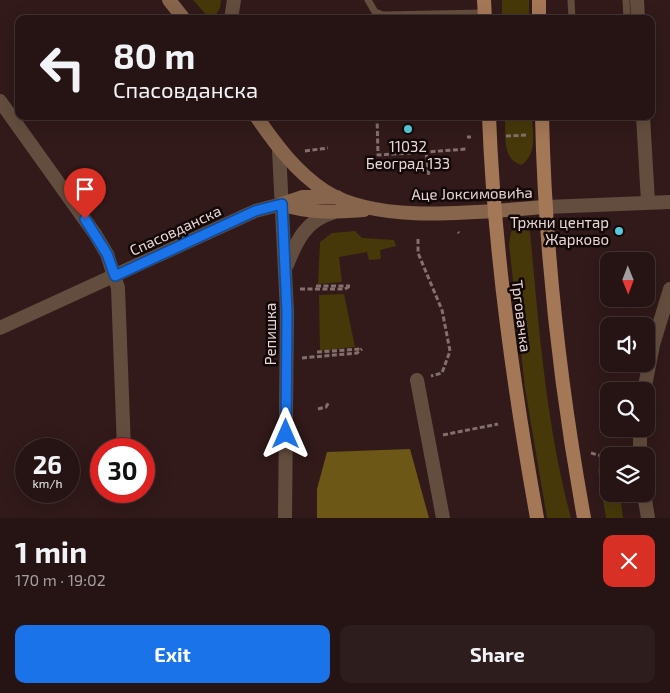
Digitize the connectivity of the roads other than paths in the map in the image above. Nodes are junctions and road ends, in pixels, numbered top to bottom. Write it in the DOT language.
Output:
graph roads {
  1 [pos="169,0"];
  2 [pos="234,0"];
  3 [pos="368,0"];
  4 [pos="539,0"];
  5 [pos="571,0"];
  6 [pos="626,0"];
  7 [pos="637,0"];
  8 [pos="485,10"];
  9 [pos="181,15"];
  10 [pos="232,15"];
  11 [pos="539,15"];
  12 [pos="572,15"];
  13 [pos="627,15"];
  14 [pos="638,15"];
  15 [pos="0,101"];
  16 [pos="259,120"];
  17 [pos="489,120"];
  18 [pos="542,120"];
  19 [pos="643,120"];
  20 [pos="279,150"];
  21 [pos="337,197"];
  22 [pos="648,202"];
  23 [pos="670,202"];
  24 [pos="282,204"];
  25 [pos="546,208"];
  26 [pos="377,209"];
  27 [pos="494,211"];
  28 [pos="332,213"];
  29 [pos="285,268"];
  30 [pos="115,276"];
  31 [pos="670,289"];
  32 [pos="0,328"];
  33 [pos="417,380"];
  34 [pos="646,382"];
  35 [pos="124,438"];
  36 [pos="645,502"];
  37 [pos="285,518"];
  38 [pos="442,518"];
  39 [pos="537,518"];
  40 [pos="584,518"];
  41 [pos="648,518"];
  1 -- 9 [label="main road"];
  2 -- 10 [label="street"];
  3 -- 8 [label="lane"];
  4 -- 11 [label="main road"];
  5 -- 12 [label="lane"];
  6 -- 13 [label="lane"];
  7 -- 14 [label="street"];
  15 -- 30 [label="street"];
  16 -- 20 [label="main road, Аце Јоксимовића"];
  17 -- 27 [label="main road, Трговачка"];
  18 -- 25 [label="main road"];
  19 -- 22 [label="street"];
  20 -- 21 [label="main road, Аце Јоксимовића"];
  20 -- 24 [label="street, Репишка"];
  21 -- 24 [label="main road"];
  21 -- 26 [label="main road, Аце Јоксимовића"];
  22 -- 23 [label="street"];
  22 -- 25 [label="street"];
  24 -- 28 [label="main road"];
  24 -- 29 [label="street, Репишка"];
  24 -- 30 [label="street, Спасовданска"];
  25 -- 27 [label="main road, Аце Јоксимовића"];
  25 -- 40 [label="main road"];
  26 -- 27 [label="main road, Аце Јоксимовића"];
  26 -- 28 [label="main road"];
  27 -- 39 [label="main road, Трговачка"];
  28 -- 29 [label="street"];
  29 -- 37 [label="street, Репишка"];
  30 -- 32 [label="street, Спасовданска"];
  30 -- 35 [label="street"];
  31 -- 34 [label="street"];
  33 -- 38 [label="street"];
  36 -- 41 [label="street"];
}
